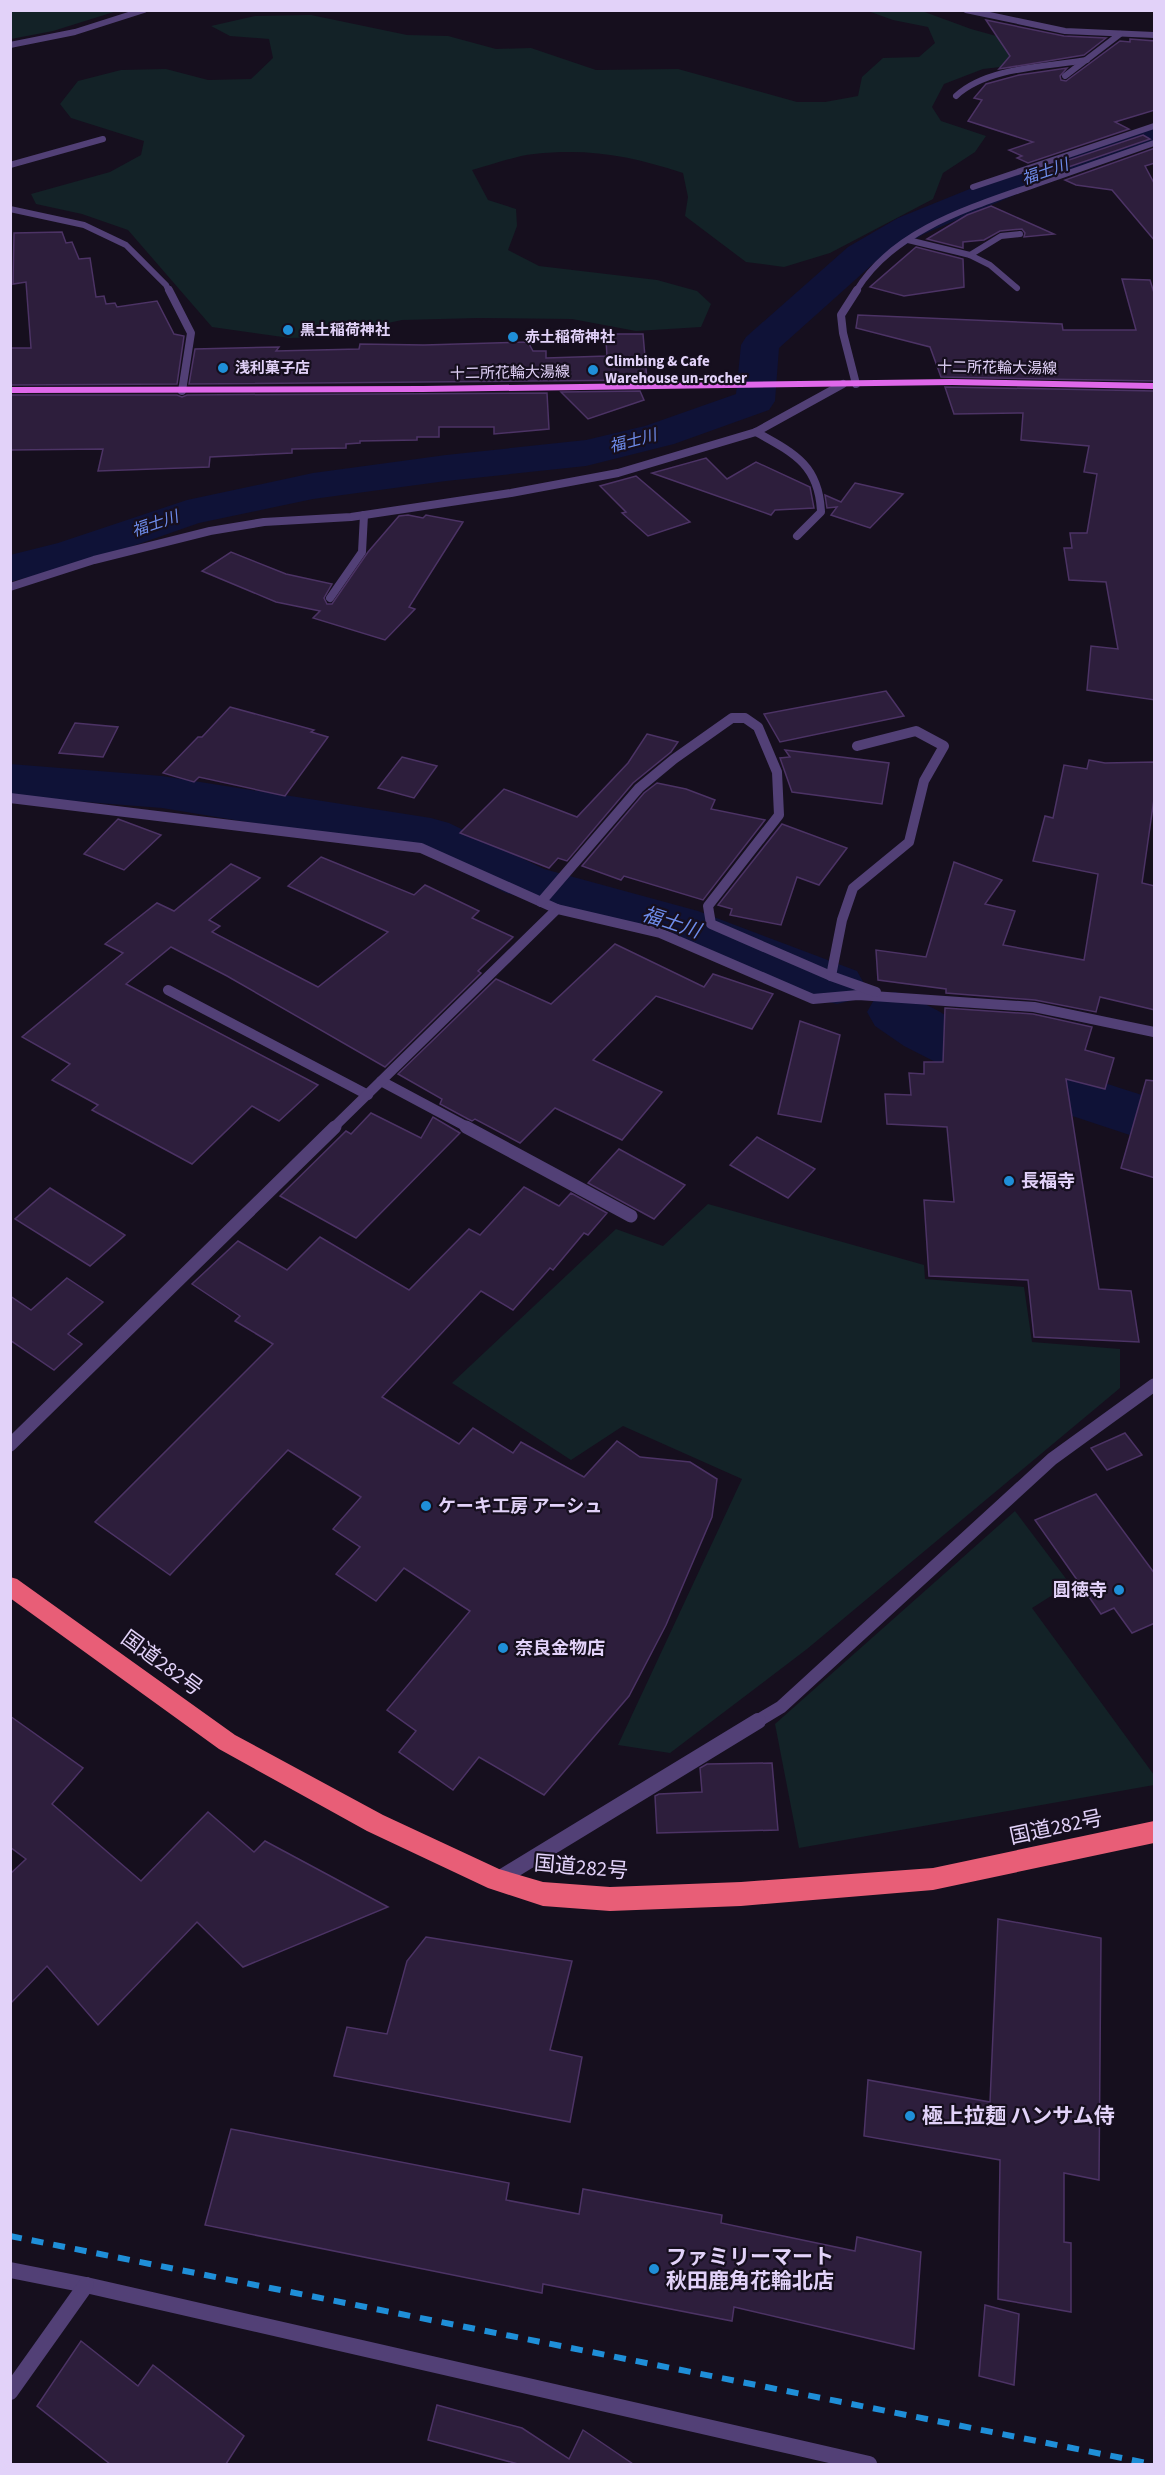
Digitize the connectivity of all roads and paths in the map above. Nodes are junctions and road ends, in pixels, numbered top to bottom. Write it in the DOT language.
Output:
graph roads {
  1 [pos="144,10"];
  2 [pos="966,10"];
  3 [pos="1120,34"];
  4 [pos="1155,35"];
  5 [pos="10,45"];
  6 [pos="1087,60"];
  7 [pos="1065,76"];
  8 [pos="956,96"];
  9 [pos="1155,126"];
  10 [pos="103,139"];
  11 [pos="1155,142"];
  12 [pos="10,165"];
  13 [pos="973,187"];
  14 [pos="10,209"];
  15 [pos="1020,234"];
  16 [pos="908,240"];
  17 [pos="970,255"];
  18 [pos="1017,288"];
  19 [pos="843,384"];
  20 [pos="856,384"];
  21 [pos="1155,386"];
  22 [pos="10,390"];
  23 [pos="182,391"];
  24 [pos="756,432"];
  25 [pos="364,515"];
  26 [pos="797,536"];
  27 [pos="10,587"];
  28 [pos="330,597"];
  29 [pos="857,746"];
  30 [pos="10,798"];
  31 [pos="541,902"];
  32 [pos="557,909"];
  33 [pos="831,976"];
  34 [pos="168,990"];
  35 [pos="891,998"];
  36 [pos="1155,1032"];
  37 [pos="381,1081"];
  38 [pos="368,1095"];
  39 [pos="631,1216"];
  40 [pos="1155,1385"];
  41 [pos="10,1445"];
  42 [pos="10,1586"];
  43 [pos="1155,1832"];
  44 [pos="496,1880"];
  45 [pos="10,2270"];
  46 [pos="86,2285"];
  47 [pos="10,2392"];
  48 [pos="869,2464"];
  1 -- 5 [label="street"];
  2 -- 3 [label="street"];
  3 -- 4 [label="street"];
  3 -- 6 [label="street"];
  6 -- 7 [label="street"];
  6 -- 8 [label="street"];
  9 -- 13 [label="street"];
  10 -- 12 [label="street"];
  11 -- 16 [label="street"];
  14 -- 23 [label="street"];
  15 -- 17 [label="street"];
  16 -- 17 [label="street"];
  16 -- 20 [label="street"];
  17 -- 18 [label="street"];
  19 -- 20 [label="main road, 十二所花輪大湯線"];
  19 -- 23 [label="main road, 十二所花輪大湯線"];
  19 -- 24 [label="street"];
  20 -- 21 [label="main road, 十二所花輪大湯線"];
  22 -- 23 [label="main road, 十二所花輪大湯線"];
  24 -- 25 [label="street"];
  24 -- 26 [label="street"];
  25 -- 27 [label="street"];
  25 -- 28 [label="street"];
  29 -- 33 [label="street"];
  30 -- 31 [label="street"];
  31 -- 32 [label="street"];
  31 -- 33 [label="street"];
  32 -- 35 [label="street"];
  32 -- 37 [label="street"];
  33 -- 35 [label="street"];
  34 -- 38 [label="street"];
  35 -- 36 [label="street"];
  37 -- 38 [label="street"];
  37 -- 39 [label="street"];
  38 -- 41 [label="street"];
  40 -- 44 [label="street"];
  42 -- 44 [label="highway, 国道282号"];
  43 -- 44 [label="highway, 国道282号"];
  45 -- 46 [label="street"];
  46 -- 47 [label="street"];
  46 -- 48 [label="street"];
}
